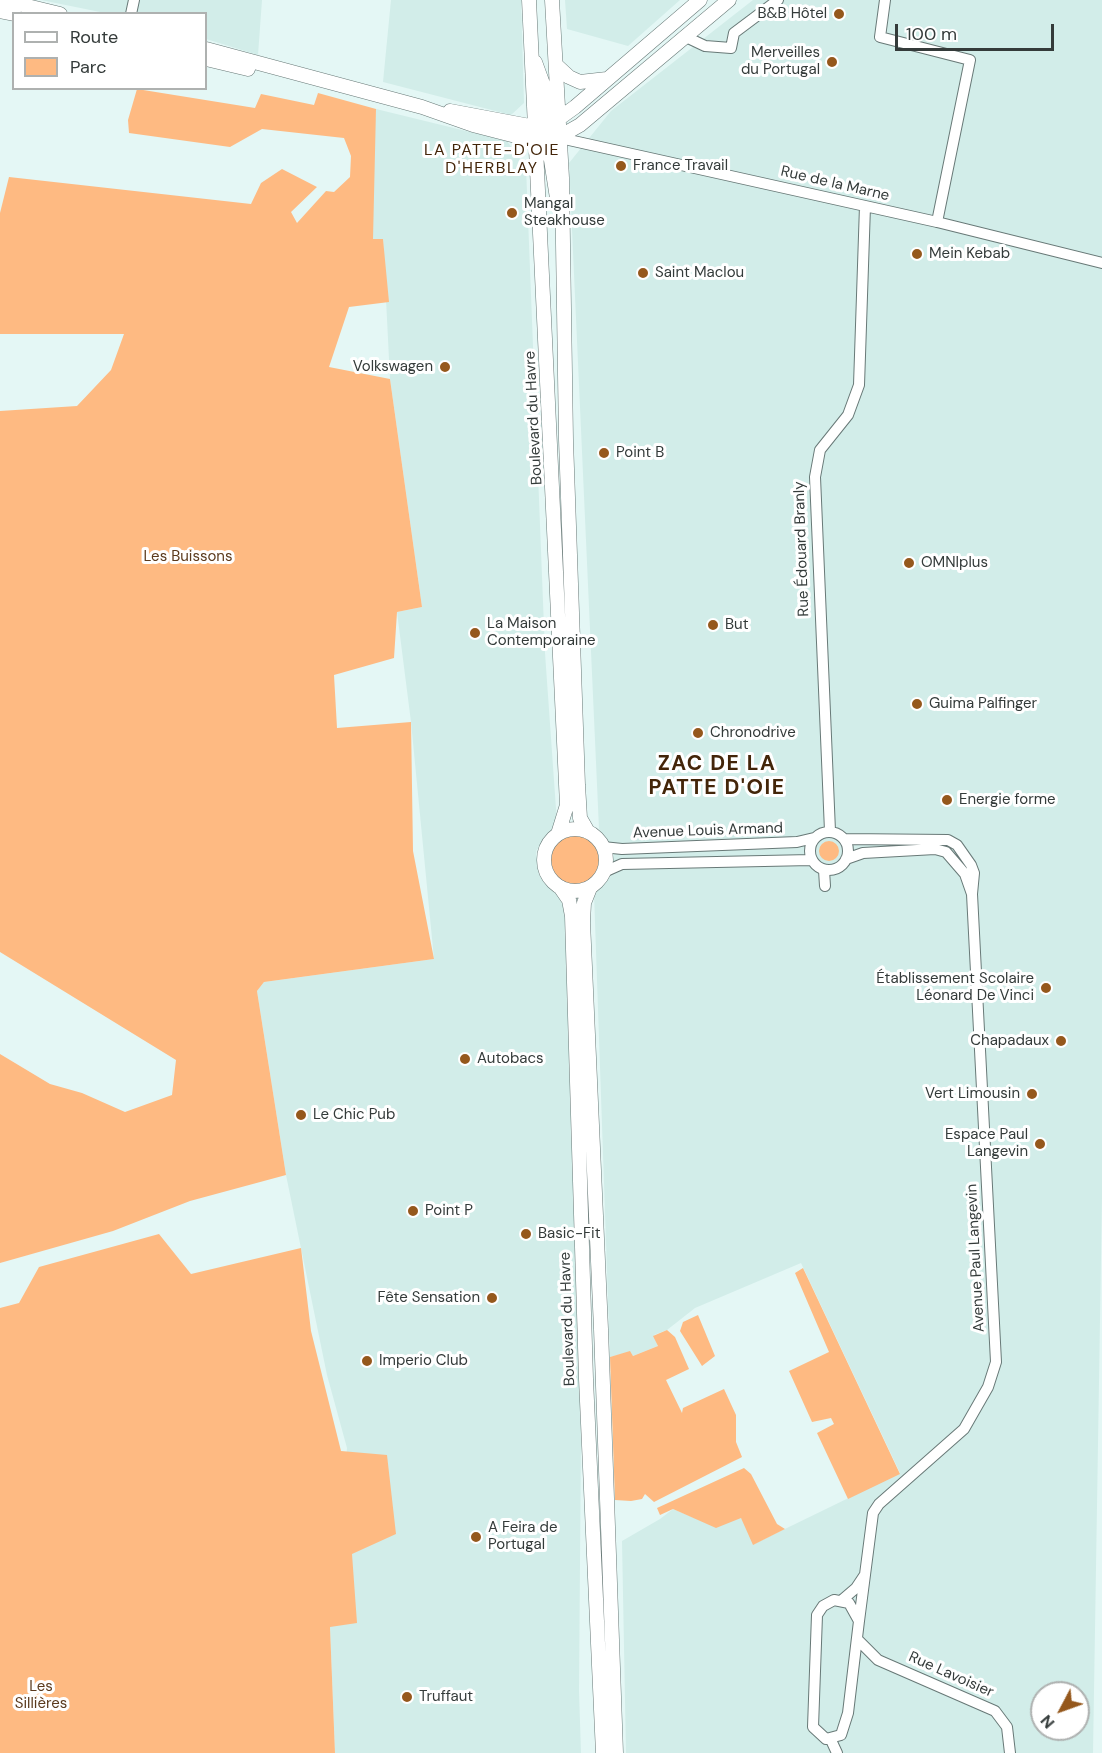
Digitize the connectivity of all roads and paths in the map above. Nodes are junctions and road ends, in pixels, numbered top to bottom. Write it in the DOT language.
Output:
graph roads {
  1 [pos="2,0"];
  2 [pos="529,0"];
  3 [pos="552,0"];
  4 [pos="700,0"];
  5 [pos="729,0"];
  6 [pos="778,0"];
  7 [pos="885,0"];
  8 [pos="52,12"];
  9 [pos="686,37"];
  10 [pos="207,49"];
  11 [pos="530,50"];
  12 [pos="207,60"];
  13 [pos="556,65"];
  14 [pos="609,78"];
  15 [pos="330,84"];
  16 [pos="554,122"];
  17 [pos="539,137"];
  18 [pos="560,138"];
  19 [pos="865,206"];
  20 [pos="937,222"];
  21 [pos="563,226"];
  22 [pos="1102,263"];
  23 [pos="830,831"];
  24 [pos="588,832"];
  25 [pos="558,834"];
  26 [pos="814,838"];
  27 [pos="844,839"];
  28 [pos="603,847"];
  29 [pos="846,859"];
  30 [pos="812,860"];
  31 [pos="824,870"];
  32 [pos="604,872"];
  33 [pos="825,886"];
  34 [pos="560,887"];
  35 [pos="590,888"];
  36 [pos="972,894"];
  37 [pos="865,1573"];
  38 [pos="842,1600"];
  39 [pos="860,1621"];
  40 [pos="858,1640"];
  41 [pos="831,1740"];
  42 [pos="603,1753"];
  43 [pos="616,1753"];
  44 [pos="837,1753"];
  45 [pos="1010,1753"];
  1 -- 8 [label="main road"];
  2 -- 11 [label="main road, Boulevard du Havre"];
  3 -- 13 [label="main road, Boulevard du Havre"];
  4 -- 14 [label="main road"];
  5 -- 9 [label="main road"];
  6 -- 9 [label="street"];
  7 -- 20 [label="street"];
  9 -- 18 [label="main road"];
  10 -- 15 [label="main road"];
  11 -- 16 [label="main road"];
  11 -- 17 [label="main road, Boulevard du Havre"];
  12 -- 15 [label="main road"];
  13 -- 14 [label="main road"];
  13 -- 16 [label="main road, Boulevard du Havre"];
  14 -- 16 [label="main road"];
  15 -- 17 [label="main road"];
  16 -- 17 [label="main road"];
  16 -- 18 [label="main road, Boulevard du Havre"];
  17 -- 18 [label="main road"];
  17 -- 21 [label="main road"];
  17 -- 25 [label="main road, Boulevard du Havre"];
  18 -- 19 [label="street, Rue de la Marne"];
  18 -- 21 [label="main road, Boulevard du Havre"];
  19 -- 20 [label="street, Rue de la Marne"];
  19 -- 23 [label="street, Rue Édouard Branly"];
  20 -- 22 [label="street, Rue de la Marne"];
  21 -- 24 [label="main road, Boulevard du Havre"];
  23 -- 26 [label="street"];
  23 -- 27 [label="street"];
  24 -- 25 [label="main road"];
  24 -- 28 [label="main road, Boulevard du Havre"];
  25 -- 34 [label="main road, Boulevard du Havre"];
  26 -- 28 [label="street, Avenue Louis Armand"];
  26 -- 30 [label="street"];
  27 -- 29 [label="street"];
  27 -- 36 [label="street"];
  28 -- 32 [label="main road"];
  29 -- 31 [label="street"];
  29 -- 36 [label="street"];
  30 -- 31 [label="street"];
  30 -- 32 [label="street, Avenue Louis Armand"];
  31 -- 33 [label="street"];
  32 -- 35 [label="main road, Boulevard du Havre"];
  34 -- 35 [label="main road"];
  34 -- 42 [label="main road, Boulevard du Havre"];
  35 -- 43 [label="main road, Boulevard du Havre"];
  36 -- 37 [label="street, Avenue Paul Langevin"];
  37 -- 38 [label="street"];
  37 -- 39 [label="street, Avenue Paul Langevin"];
  38 -- 39 [label="street"];
  38 -- 41 [label="street"];
  39 -- 40 [label="street, Avenue Paul Langevin"];
  40 -- 41 [label="street, Avenue Paul Langevin"];
  40 -- 45 [label="street, Rue Lavoisier"];
  41 -- 44 [label="street"];
}
